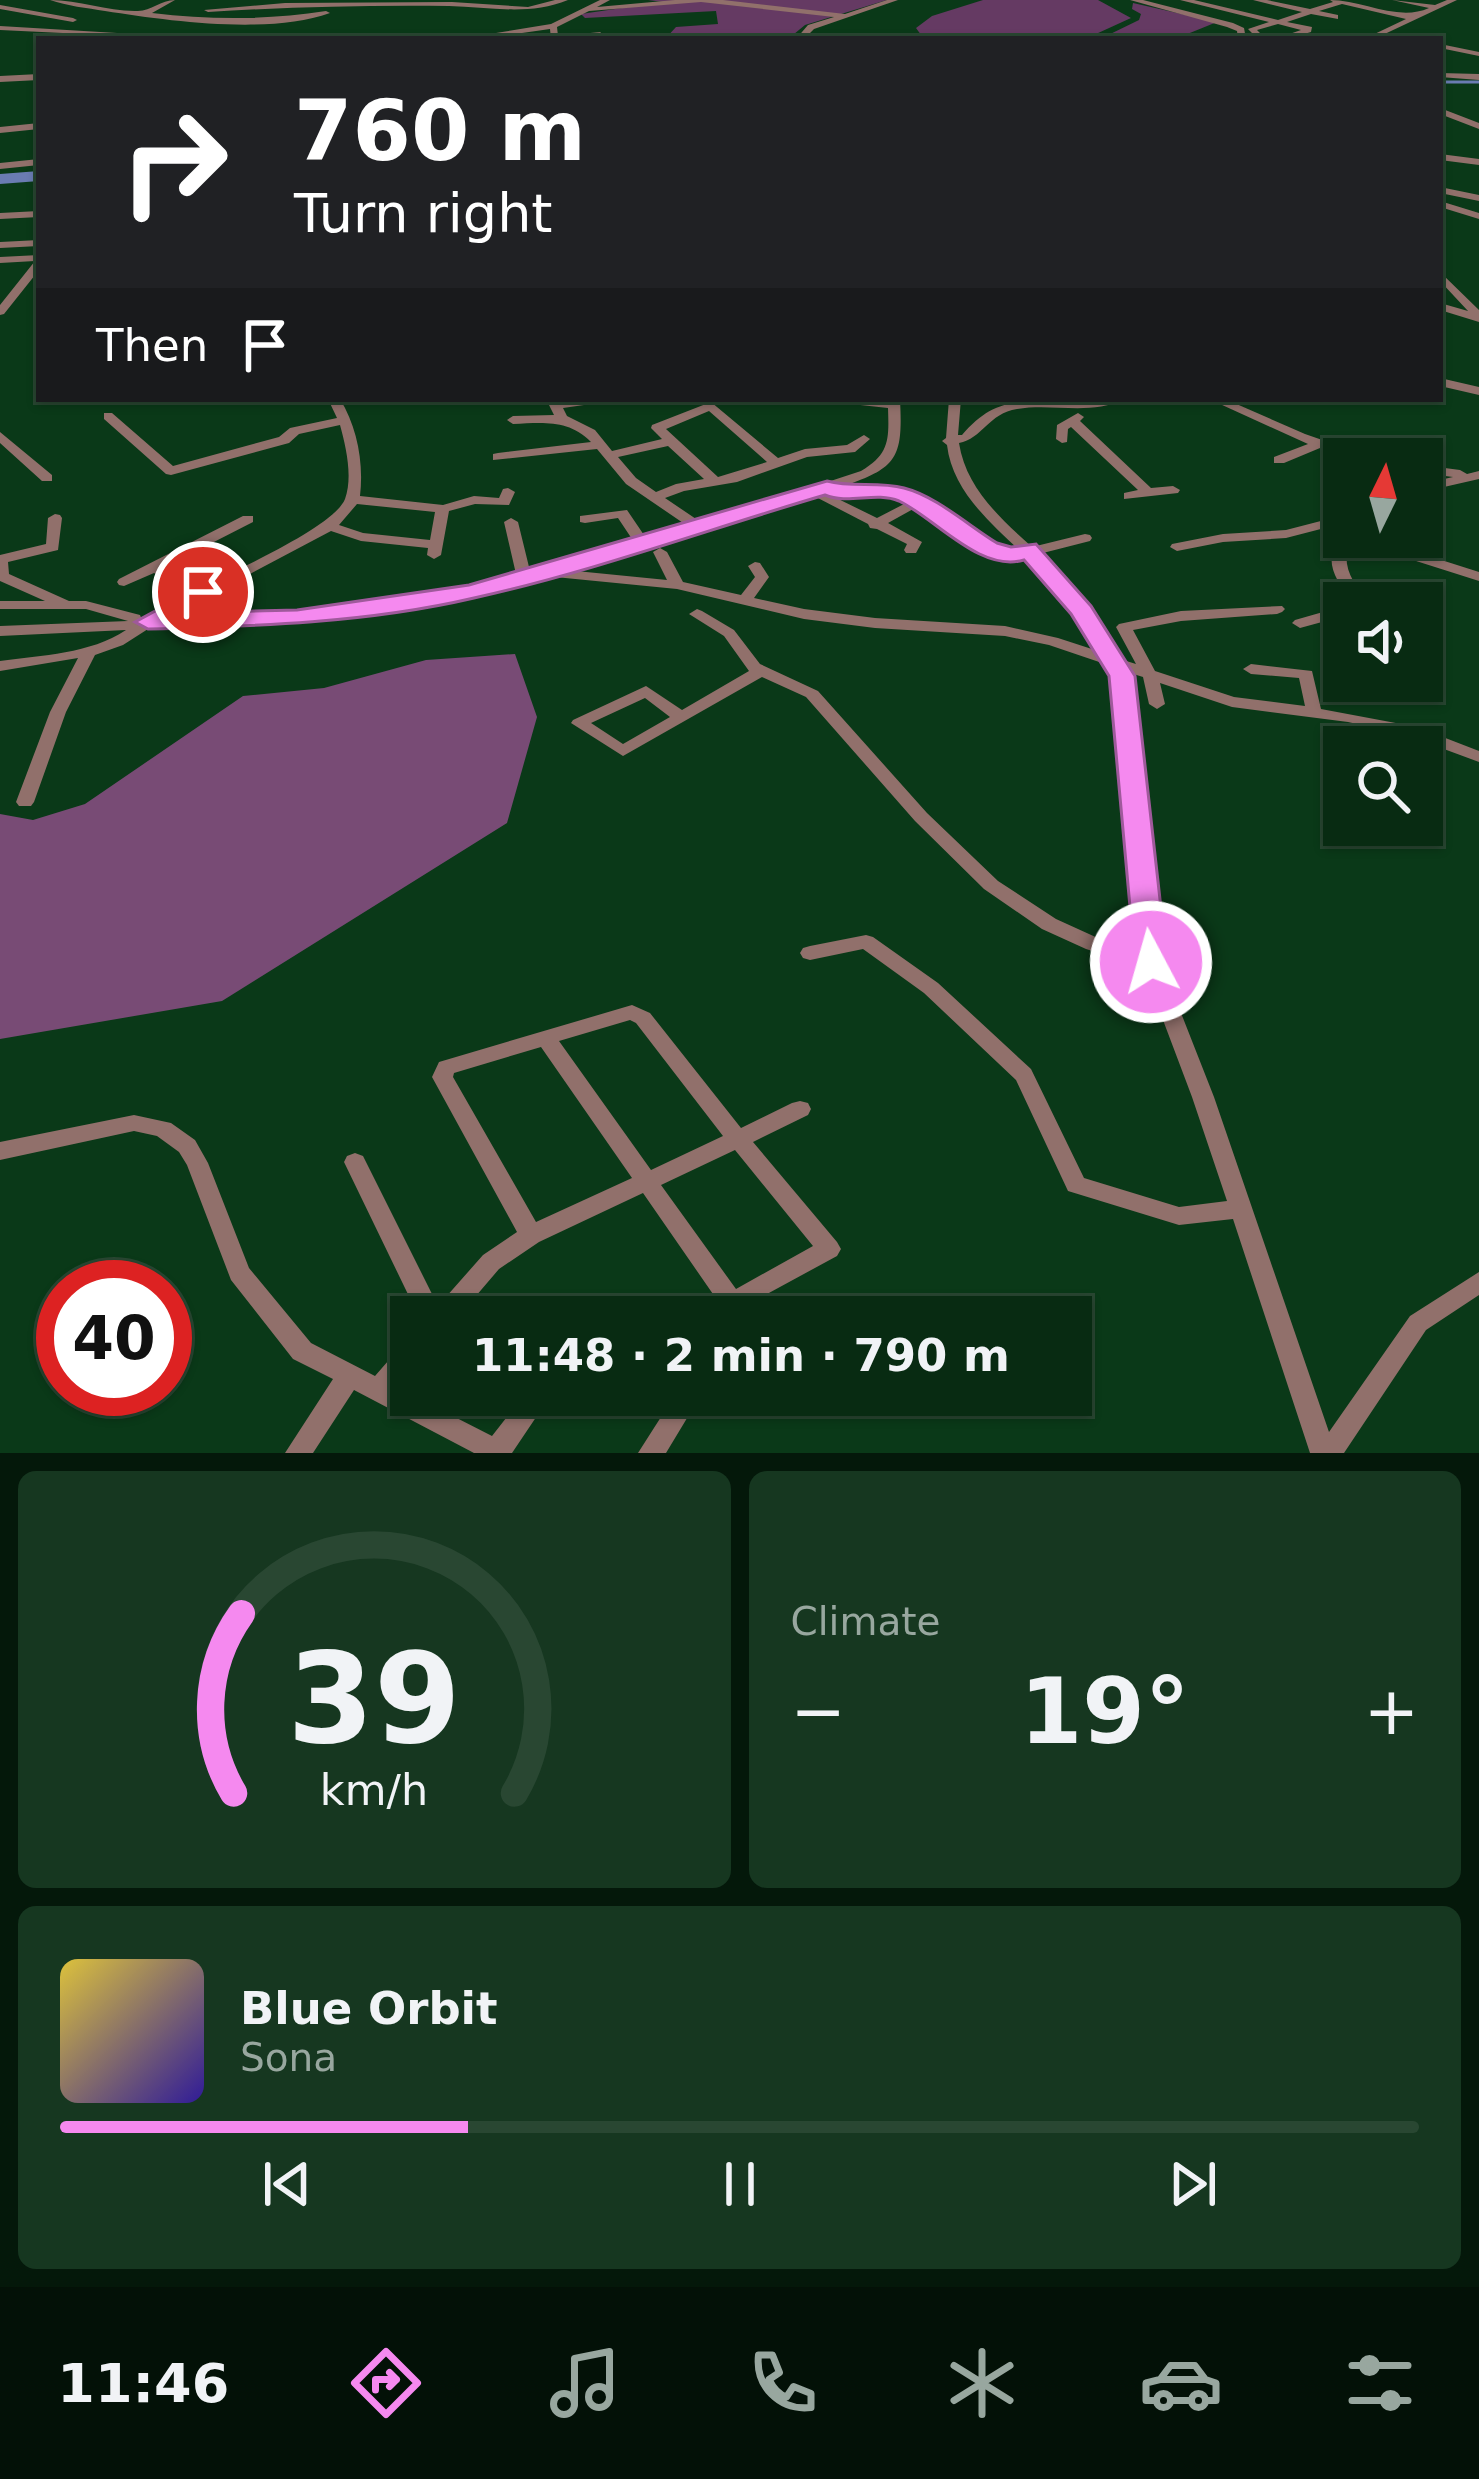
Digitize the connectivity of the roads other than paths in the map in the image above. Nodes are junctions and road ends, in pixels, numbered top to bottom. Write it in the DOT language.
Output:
graph roads {
  1 [pos="13,0"];
  2 [pos="54,0"];
  3 [pos="114,0"];
  4 [pos="171,0"];
  5 [pos="217,0"];
  6 [pos="257,0"];
  7 [pos="564,0"];
  8 [pos="606,0"];
  9 [pos="638,0"];
  10 [pos="701,0"];
  11 [pos="894,0"];
  12 [pos="1134,0"];
  13 [pos="1184,0"];
  14 [pos="1240,0"];
  15 [pos="1257,0"];
  16 [pos="1288,0"];
  17 [pos="1396,0"];
  18 [pos="1453,0"];
  19 [pos="1337,1"];
  20 [pos="446,2"];
  21 [pos="316,3"];
  22 [pos="395,3"];
  23 [pos="666,3"];
  24 [pos="358,4"];
  25 [pos="1276,4"];
  26 [pos="0,5"];
  27 [pos="98,8"];
  28 [pos="1216,8"];
  29 [pos="1438,8"];
  30 [pos="208,10"];
  31 [pos="250,10"];
  32 [pos="579,11"];
  33 [pos="1312,12"];
  34 [pos="1243,14"];
  35 [pos="143,15"];
  36 [pos="845,16"];
  37 [pos="1415,18"];
  38 [pos="73,20"];
  39 [pos="200,22"];
  40 [pos="1278,22"];
  41 [pos="553,26"];
  42 [pos="0,28"];
  43 [pos="22,29"];
  44 [pos="1310,29"];
  45 [pos="53,30"];
  46 [pos="114,33"];
  47 [pos="598,34"];
  48 [pos="1380,34"];
  49 [pos="102,36"];
  50 [pos="149,36"];
  51 [pos="484,36"];
  52 [pos="555,36"];
  53 [pos="581,36"];
  54 [pos="803,36"];
  55 [pos="1241,36"];
  56 [pos="1259,36"];
  57 [pos="1288,36"];
  58 [pos="1375,36"];
  59 [pos="1390,36"];
  60 [pos="0,40"];
  61 [pos="1443,47"];
  62 [pos="1479,54"];
  63 [pos="1443,75"];
  64 [pos="36,77"];
  65 [pos="1479,77"];
  66 [pos="0,80"];
  67 [pos="1443,112"];
  68 [pos="36,126"];
  69 [pos="1479,126"];
  70 [pos="0,130"];
  71 [pos="1479,152"];
  72 [pos="1443,157"];
  73 [pos="36,158"];
  74 [pos="0,161"];
  75 [pos="1478,162"];
  76 [pos="1443,197"];
  77 [pos="1443,198"];
  78 [pos="1479,198"];
  79 [pos="36,214"];
  80 [pos="0,216"];
  81 [pos="1479,216"];
  82 [pos="36,243"];
  83 [pos="0,245"];
  84 [pos="0,260"];
  85 [pos="36,261"];
  86 [pos="36,265"];
  87 [pos="1443,277"];
  88 [pos="1473,302"];
  89 [pos="1443,307"];
  90 [pos="0,312"];
  91 [pos="1479,318"];
  92 [pos="1443,383"];
  93 [pos="1479,391"];
  94 [pos="336,402"];
  95 [pos="894,402"];
  96 [pos="954,402"];
  97 [pos="1028,402"];
  98 [pos="1043,402"];
  99 [pos="1109,402"];
  100 [pos="1222,402"];
  101 [pos="556,407"];
  102 [pos="1088,409"];
  103 [pos="108,416"];
  104 [pos="346,420"];
  105 [pos="513,420"];
  106 [pos="1072,421"];
  107 [pos="0,436"];
  108 [pos="864,439"];
  109 [pos="1062,439"];
  110 [pos="671,441"];
  111 [pos="948,441"];
  112 [pos="1318,443"];
  113 [pos="1323,445"];
  114 [pos="602,451"];
  115 [pos="498,457"];
  116 [pos="1280,460"];
  117 [pos="775,462"];
  118 [pos="1443,471"];
  119 [pos="1473,475"];
  120 [pos="47,478"];
  121 [pos="716,483"];
  122 [pos="1443,483"];
  123 [pos="820,490"];
  124 [pos="1173,490"];
  125 [pos="508,492"];
  126 [pos="1148,492"];
  127 [pos="1129,496"];
  128 [pos="656,497"];
  129 [pos="352,499"];
  130 [pos="915,502"];
  131 [pos="443,509"];
  132 [pos="55,518"];
  133 [pos="248,519"];
  134 [pos="585,519"];
  135 [pos="511,523"];
  136 [pos="1323,524"];
  137 [pos="875,525"];
  138 [pos="330,526"];
  139 [pos="700,528"];
  140 [pos="1084,538"];
  141 [pos="643,544"];
  142 [pos="1027,549"];
  143 [pos="1189,549"];
  144 [pos="911,550"];
  145 [pos="659,552"];
  146 [pos="1424,558"];
  147 [pos="755,566"];
  148 [pos="154,567"];
  149 [pos="542,572"];
  150 [pos="1477,574"];
  151 [pos="524,577"];
  152 [pos="124,582"];
  153 [pos="677,585"];
  154 [pos="203,592"];
  155 [pos="747,598"];
  156 [pos="63,603"];
  157 [pos="0,605"];
  158 [pos="1277,609"];
  159 [pos="697,614"];
  160 [pos="1323,617"];
  161 [pos="148,622"];
  162 [pos="1300,623"];
  163 [pos="0,631"];
  164 [pos="89,652"];
  165 [pos="0,666"];
  166 [pos="1251,669"];
  167 [pos="762,670"];
  168 [pos="1147,675"];
  169 [pos="1157,704"];
  170 [pos="1315,713"];
  171 [pos="681,717"];
  172 [pos="1479,757"];
  173 [pos="25,802"];
  174 [pos="810,953"];
  175 [pos="1151,962"];
  176 [pos="546,1037"];
  177 [pos="800,1109"];
  178 [pos="738,1139"];
  179 [pos="0,1150"];
  180 [pos="355,1162"];
  181 [pos="645,1182"];
  182 [pos="1240,1209"];
  183 [pos="531,1235"];
  184 [pos="1479,1282"];
  185 [pos="421,1296"];
  186 [pos="461,1296"];
  187 [pos="390,1376"];
  188 [pos="349,1377"];
  189 [pos="377,1391"];
  190 [pos="523,1416"];
  191 [pos="675,1416"];
  192 [pos="497,1452"];
  193 [pos="298,1453"];
  194 [pos="651,1453"];
  195 [pos="1326,1453"];
  1 -- 26 [label="street"];
  2 -- 27 [label="street"];
  3 -- 27 [label="street"];
  4 -- 35 [label="street"];
  5 -- 30 [label="street"];
  6 -- 31 [label="street"];
  7 -- 20 [label="street"];
  8 -- 32 [label="street"];
  9 -- 23 [label="street"];
  10 -- 23 [label="street"];
  10 -- 36 [label="street"];
  11 -- 36 [label="street"];
  12 -- 55 [label="street"];
  13 -- 28 [label="street"];
  14 -- 28 [label="street"];
  15 -- 25 [label="street"];
  16 -- 25 [label="street"];
  17 -- 29 [label="street"];
  18 -- 29 [label="street"];
  19 -- 33 [label="street"];
  19 -- 37 [label="street"];
  20 -- 22 [label="street"];
  21 -- 24 [label="street"];
  21 -- 31 [label="street"];
  22 -- 24 [label="street"];
  23 -- 32 [label="street"];
  24 -- 39 [label="street"];
  25 -- 33 [label="street"];
  25 -- 34 [label="street"];
  26 -- 38 [label="street"];
  27 -- 35 [label="street"];
  27 -- 38 [label="street"];
  28 -- 34 [label="street"];
  29 -- 37 [label="street"];
  30 -- 31 [label="street"];
  30 -- 39 [label="street"];
  32 -- 41 [label="street"];
  33 -- 40 [label="street"];
  33 -- 44 [label="street"];
  34 -- 40 [label="street"];
  35 -- 39 [label="street"];
  35 -- 46 [label="street"];
  36 -- 54 [label="street"];
  37 -- 48 [label="street"];
  38 -- 45 [label="street"];
  39 -- 46 [label="street"];
  40 -- 44 [label="street"];
  40 -- 56 [label="street"];
  41 -- 51 [label="street"];
  41 -- 52 [label="street"];
  42 -- 43 [label="street"];
  43 -- 45 [label="street"];
  43 -- 60 [label="street"];
  44 -- 57 [label="street"];
  45 -- 46 [label="street"];
  46 -- 49 [label="street"];
  46 -- 50 [label="street"];
  47 -- 53 [label="street"];
  48 -- 58 [label="street"];
  48 -- 59 [label="street"];
  61 -- 62 [label="street"];
  63 -- 65 [label="street"];
  64 -- 66 [label="street"];
  67 -- 69 [label="street"];
  68 -- 70 [label="street"];
  71 -- 75 [label="street"];
  72 -- 75 [label="street"];
  73 -- 74 [label="street"];
  76 -- 78 [label="street"];
  77 -- 81 [label="street"];
  79 -- 80 [label="street"];
  82 -- 83 [label="street"];
  84 -- 85 [label="street"];
  86 -- 90 [label="street"];
  87 -- 88 [label="street"];
  88 -- 91 [label="street"];
  89 -- 91 [label="street"];
  92 -- 93 [label="street"];
  94 -- 104 [label="street"];
  95 -- 123 [label="street"];
  96 -- 111 [label="street"];
  97 -- 111 [label="street"];
  98 -- 102 [label="street"];
  99 -- 102 [label="street"];
  100 -- 112 [label="street"];
  101 -- 105 [label="street"];
  101 -- 114 [label="street"];
  102 -- 106 [label="street"];
  103 -- 104 [label="street"];
  104 -- 129 [label="street"];
  106 -- 109 [label="street"];
  106 -- 126 [label="street"];
  107 -- 120 [label="street"];
  108 -- 117 [label="street"];
  110 -- 114 [label="street"];
  110 -- 117 [label="street"];
  110 -- 121 [label="street"];
  111 -- 142 [label="street"];
  112 -- 113 [label="street"];
  112 -- 116 [label="street"];
  114 -- 115 [label="street"];
  114 -- 128 [label="street"];
  117 -- 121 [label="street"];
  118 -- 119 [label="street"];
  119 -- 122 [label="street"];
  121 -- 128 [label="street"];
  123 -- 130 [label="street"];
  123 -- 137 [label="street"];
  123 -- 139 [label="street"];
  124 -- 126 [label="street"];
  125 -- 131 [label="street"];
  126 -- 127 [label="street"];
  128 -- 139 [label="street"];
  129 -- 131 [label="street"];
  129 -- 138 [label="street"];
  130 -- 137 [label="street"];
  130 -- 142 [label="street"];
  131 -- 138 [label="street"];
  132 -- 156 [label="street"];
  133 -- 148 [label="street"];
  134 -- 141 [label="street"];
  135 -- 151 [label="street"];
  136 -- 143 [label="street"];
  137 -- 144 [label="street"];
  138 -- 154 [label="street"];
  139 -- 141 [label="street"];
  140 -- 142 [label="street"];
  141 -- 149 [label="street"];
  142 -- 175 [label="street"];
  145 -- 153 [label="street"];
  146 -- 150 [label="street"];
  147 -- 155 [label="street"];
  148 -- 152 [label="street"];
  148 -- 154 [label="street"];
  149 -- 151 [label="street"];
  149 -- 153 [label="street"];
  151 -- 161 [label="street"];
  153 -- 155 [label="street"];
  154 -- 161 [label="street"];
  155 -- 168 [label="street"];
  156 -- 157 [label="street"];
  156 -- 161 [label="street"];
  158 -- 168 [label="street"];
  159 -- 167 [label="street"];
  160 -- 162 [label="street"];
  161 -- 163 [label="street"];
  161 -- 164 [label="street"];
  164 -- 165 [label="street"];
  164 -- 173 [label="street"];
  166 -- 170 [label="street"];
  167 -- 171 [label="street"];
  167 -- 175 [label="street"];
  168 -- 169 [label="street"];
  168 -- 170 [label="street"];
  170 -- 172 [label="street"];
  171 -- 171 [label="street"];
  174 -- 182 [label="street"];
  175 -- 182 [label="street"];
  176 -- 178 [label="street"];
  176 -- 181 [label="street"];
  176 -- 183 [label="street"];
  177 -- 178 [label="street"];
  178 -- 181 [label="street"];
  178 -- 181 [label="street"];
  179 -- 188 [label="street"];
  180 -- 185 [label="street"];
  181 -- 183 [label="street"];
  182 -- 195 [label="street"];
  183 -- 186 [label="street"];
  184 -- 195 [label="street"];
  187 -- 189 [label="street"];
  188 -- 189 [label="street"];
  188 -- 193 [label="street"];
  189 -- 192 [label="street"];
  190 -- 192 [label="street"];
  191 -- 194 [label="street"];
}
